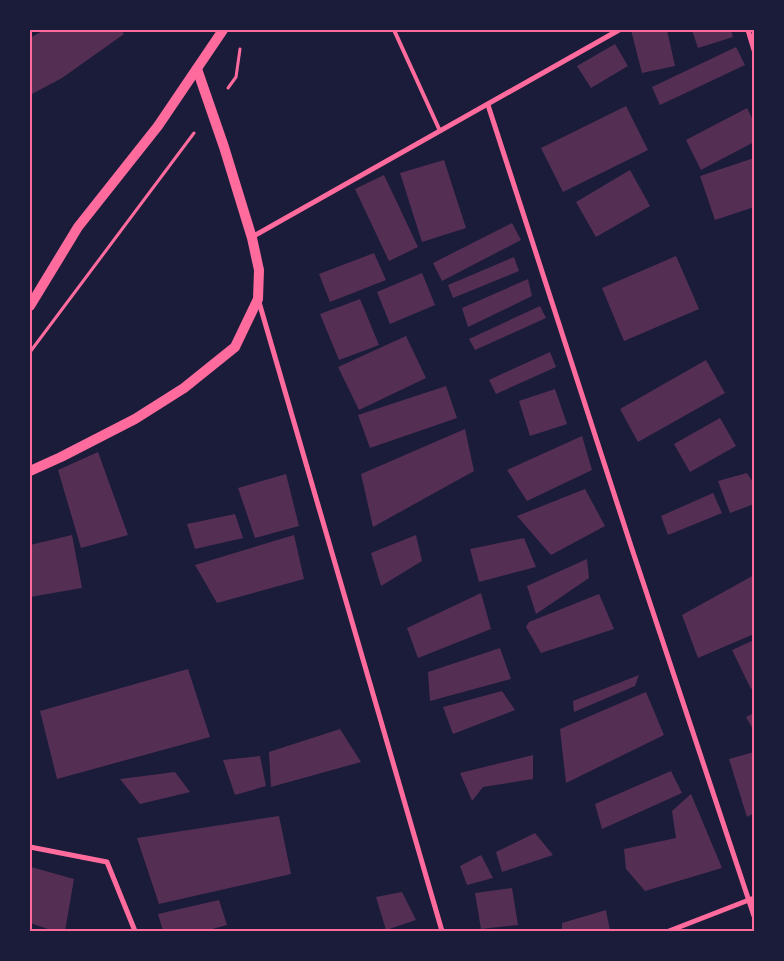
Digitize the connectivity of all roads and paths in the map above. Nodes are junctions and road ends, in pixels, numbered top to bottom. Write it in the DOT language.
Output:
graph roads {
  1 [pos="224,30"];
  2 [pos="394,30"];
  3 [pos="619,30"];
  4 [pos="748,30"];
  5 [pos="241,41"];
  6 [pos="754,50"];
  7 [pos="197,69"];
  8 [pos="488,106"];
  9 [pos="211,110"];
  10 [pos="440,131"];
  11 [pos="252,238"];
  12 [pos="258,299"];
  13 [pos="30,306"];
  14 [pos="30,352"];
  15 [pos="30,471"];
  16 [pos="30,847"];
  17 [pos="752,899"];
  18 [pos="754,916"];
  19 [pos="135,931"];
  20 [pos="442,931"];
  21 [pos="669,931"];
  1 -- 7 [label="main road"];
  2 -- 10 [label="lane"];
  3 -- 8 [label="street"];
  4 -- 6 [label="street"];
  5 -- 9 [label="path"];
  7 -- 9 [label="main road"];
  7 -- 13 [label="main road"];
  8 -- 10 [label="street"];
  8 -- 17 [label="street"];
  9 -- 11 [label="main road"];
  9 -- 14 [label="path"];
  10 -- 11 [label="street"];
  11 -- 12 [label="main road"];
  12 -- 15 [label="main road"];
  12 -- 20 [label="street"];
  16 -- 19 [label="street"];
  17 -- 18 [label="street"];
  17 -- 21 [label="street"];
}
